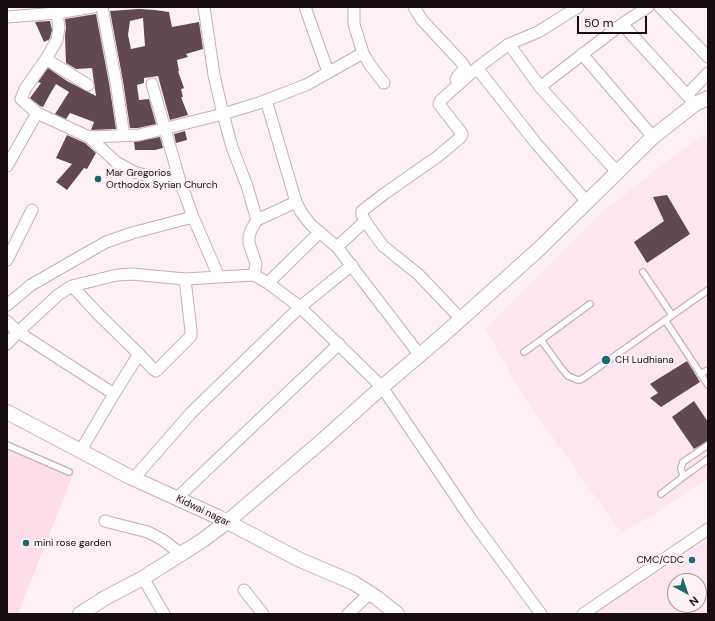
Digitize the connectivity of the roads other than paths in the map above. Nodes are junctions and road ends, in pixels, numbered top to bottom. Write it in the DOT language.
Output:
graph roads {
  1 [pos="93,7"];
  2 [pos="102,7"];
  3 [pos="204,7"];
  4 [pos="305,7"];
  5 [pos="354,7"];
  6 [pos="414,7"];
  7 [pos="578,7"];
  8 [pos="648,7"];
  9 [pos="660,7"];
  10 [pos="57,13"];
  11 [pos="11,14"];
  12 [pos="622,24"];
  13 [pos="509,44"];
  14 [pos="363,53"];
  15 [pos="582,54"];
  16 [pos="708,57"];
  17 [pos="46,59"];
  18 [pos="477,68"];
  19 [pos="328,72"];
  20 [pos="708,73"];
  21 [pos="384,83"];
  22 [pos="152,84"];
  23 [pos="88,85"];
  24 [pos="457,85"];
  25 [pos="540,87"];
  26 [pos="708,98"];
  27 [pos="691,99"];
  28 [pos="266,100"];
  29 [pos="37,113"];
  30 [pos="223,114"];
  31 [pos="166,129"];
  32 [pos="124,136"];
  33 [pos="89,137"];
  34 [pos="653,137"];
  35 [pos="11,150"];
  36 [pos="7,166"];
  37 [pos="617,172"];
  38 [pos="179,178"];
  39 [pos="296,202"];
  40 [pos="587,202"];
  41 [pos="32,210"];
  42 [pos="193,217"];
  43 [pos="257,220"];
  44 [pos="365,221"];
  45 [pos="320,232"];
  46 [pos="337,247"];
  47 [pos="7,260"];
  48 [pos="352,265"];
  49 [pos="643,272"];
  50 [pos="254,275"];
  51 [pos="219,277"];
  52 [pos="185,279"];
  53 [pos="268,283"];
  54 [pos="72,286"];
  55 [pos="708,290"];
  56 [pos="590,304"];
  57 [pos="7,305"];
  58 [pos="300,307"];
  59 [pos="672,315"];
  60 [pos="461,319"];
  61 [pos="665,320"];
  62 [pos="7,321"];
  63 [pos="18,332"];
  64 [pos="541,340"];
  65 [pos="7,344"];
  66 [pos="339,344"];
  67 [pos="524,352"];
  68 [pos="139,354"];
  69 [pos="419,354"];
  70 [pos="708,370"];
  71 [pos="700,374"];
  72 [pos="708,385"];
  73 [pos="382,387"];
  74 [pos="114,394"];
  75 [pos="7,412"];
  76 [pos="7,445"];
  77 [pos="708,445"];
  78 [pos="81,450"];
  79 [pos="708,458"];
  80 [pos="69,472"];
  81 [pos="683,477"];
  82 [pos="134,478"];
  83 [pos="661,494"];
  84 [pos="177,498"];
  85 [pos="106,521"];
  86 [pos="227,522"];
  87 [pos="708,529"];
  88 [pos="181,554"];
  89 [pos="143,578"];
  90 [pos="244,590"];
  91 [pos="370,593"];
  92 [pos="83,613"];
  93 [pos="164,614"];
  94 [pos="263,614"];
  95 [pos="348,614"];
  96 [pos="397,614"];
  97 [pos="541,614"];
  98 [pos="583,614"];
  1 -- 10 [label="street"];
  2 -- 32 [label="street"];
  3 -- 30 [label="street"];
  4 -- 19 [label="street"];
  5 -- 14 [label="street"];
  6 -- 24 [label="street"];
  7 -- 13 [label="street"];
  8 -- 12 [label="street"];
  9 -- 16 [label="street"];
  10 -- 11 [label="street"];
  10 -- 17 [label="street"];
  12 -- 15 [label="street"];
  12 -- 27 [label="street"];
  13 -- 18 [label="street"];
  13 -- 25 [label="street"];
  14 -- 19 [label="street"];
  14 -- 21 [label="street"];
  15 -- 25 [label="street"];
  15 -- 34 [label="street"];
  17 -- 23 [label="street"];
  17 -- 29 [label="street"];
  18 -- 24 [label="street"];
  18 -- 40 [label="street"];
  19 -- 28 [label="street"];
  20 -- 27 [label="street"];
  22 -- 31 [label="street"];
  24 -- 44 [label="street"];
  25 -- 37 [label="street"];
  26 -- 27 [label="street"];
  27 -- 34 [label="street"];
  28 -- 30 [label="street"];
  28 -- 39 [label="street"];
  29 -- 33 [label="street"];
  29 -- 35 [label="street"];
  30 -- 31 [label="street"];
  30 -- 43 [label="street"];
  31 -- 32 [label="street"];
  31 -- 38 [label="street"];
  32 -- 33 [label="street"];
  33 -- 38 [label="street"];
  34 -- 37 [label="street"];
  35 -- 36 [label="street"];
  37 -- 40 [label="street"];
  38 -- 42 [label="street"];
  39 -- 43 [label="street"];
  39 -- 45 [label="street"];
  40 -- 60 [label="street"];
  41 -- 47 [label="street"];
  42 -- 51 [label="street"];
  42 -- 57 [label="street"];
  43 -- 50 [label="street"];
  44 -- 46 [label="street"];
  44 -- 60 [label="street"];
  45 -- 46 [label="street"];
  45 -- 53 [label="street"];
  46 -- 48 [label="street"];
  48 -- 58 [label="street"];
  48 -- 69 [label="street"];
  49 -- 59 [label="lane"];
  50 -- 51 [label="street"];
  50 -- 53 [label="street"];
  51 -- 52 [label="street"];
  52 -- 54 [label="street"];
  52 -- 68 [label="street"];
  53 -- 58 [label="street"];
  54 -- 63 [label="street"];
  54 -- 68 [label="street"];
  55 -- 59 [label="lane"];
  56 -- 64 [label="lane"];
  58 -- 66 [label="street"];
  58 -- 82 [label="street"];
  59 -- 61 [label="lane"];
  60 -- 69 [label="street"];
  61 -- 64 [label="lane"];
  61 -- 71 [label="lane"];
  62 -- 63 [label="street"];
  63 -- 65 [label="street"];
  63 -- 74 [label="street"];
  64 -- 67 [label="lane"];
  66 -- 73 [label="street"];
  66 -- 84 [label="street"];
  68 -- 74 [label="street"];
  69 -- 73 [label="street"];
  70 -- 71 [label="lane"];
  71 -- 72 [label="lane"];
  73 -- 86 [label="street"];
  73 -- 97 [label="street"];
  74 -- 78 [label="street"];
  75 -- 78 [label="street, Kidwai nagar"];
  76 -- 80 [label="lane"];
  77 -- 81 [label="lane"];
  78 -- 82 [label="street, Kidwai nagar"];
  79 -- 81 [label="lane"];
  81 -- 83 [label="lane"];
  82 -- 84 [label="street, Kidwai nagar"];
  84 -- 86 [label="street, Kidwai nagar"];
  85 -- 88 [label="street"];
  86 -- 88 [label="street"];
  86 -- 91 [label="street, Kidwai nagar"];
  87 -- 98 [label="street"];
  88 -- 89 [label="street"];
  89 -- 92 [label="street"];
  89 -- 93 [label="street"];
  90 -- 94 [label="street"];
  91 -- 95 [label="street"];
  91 -- 96 [label="street, Kidwai nagar"];
}
